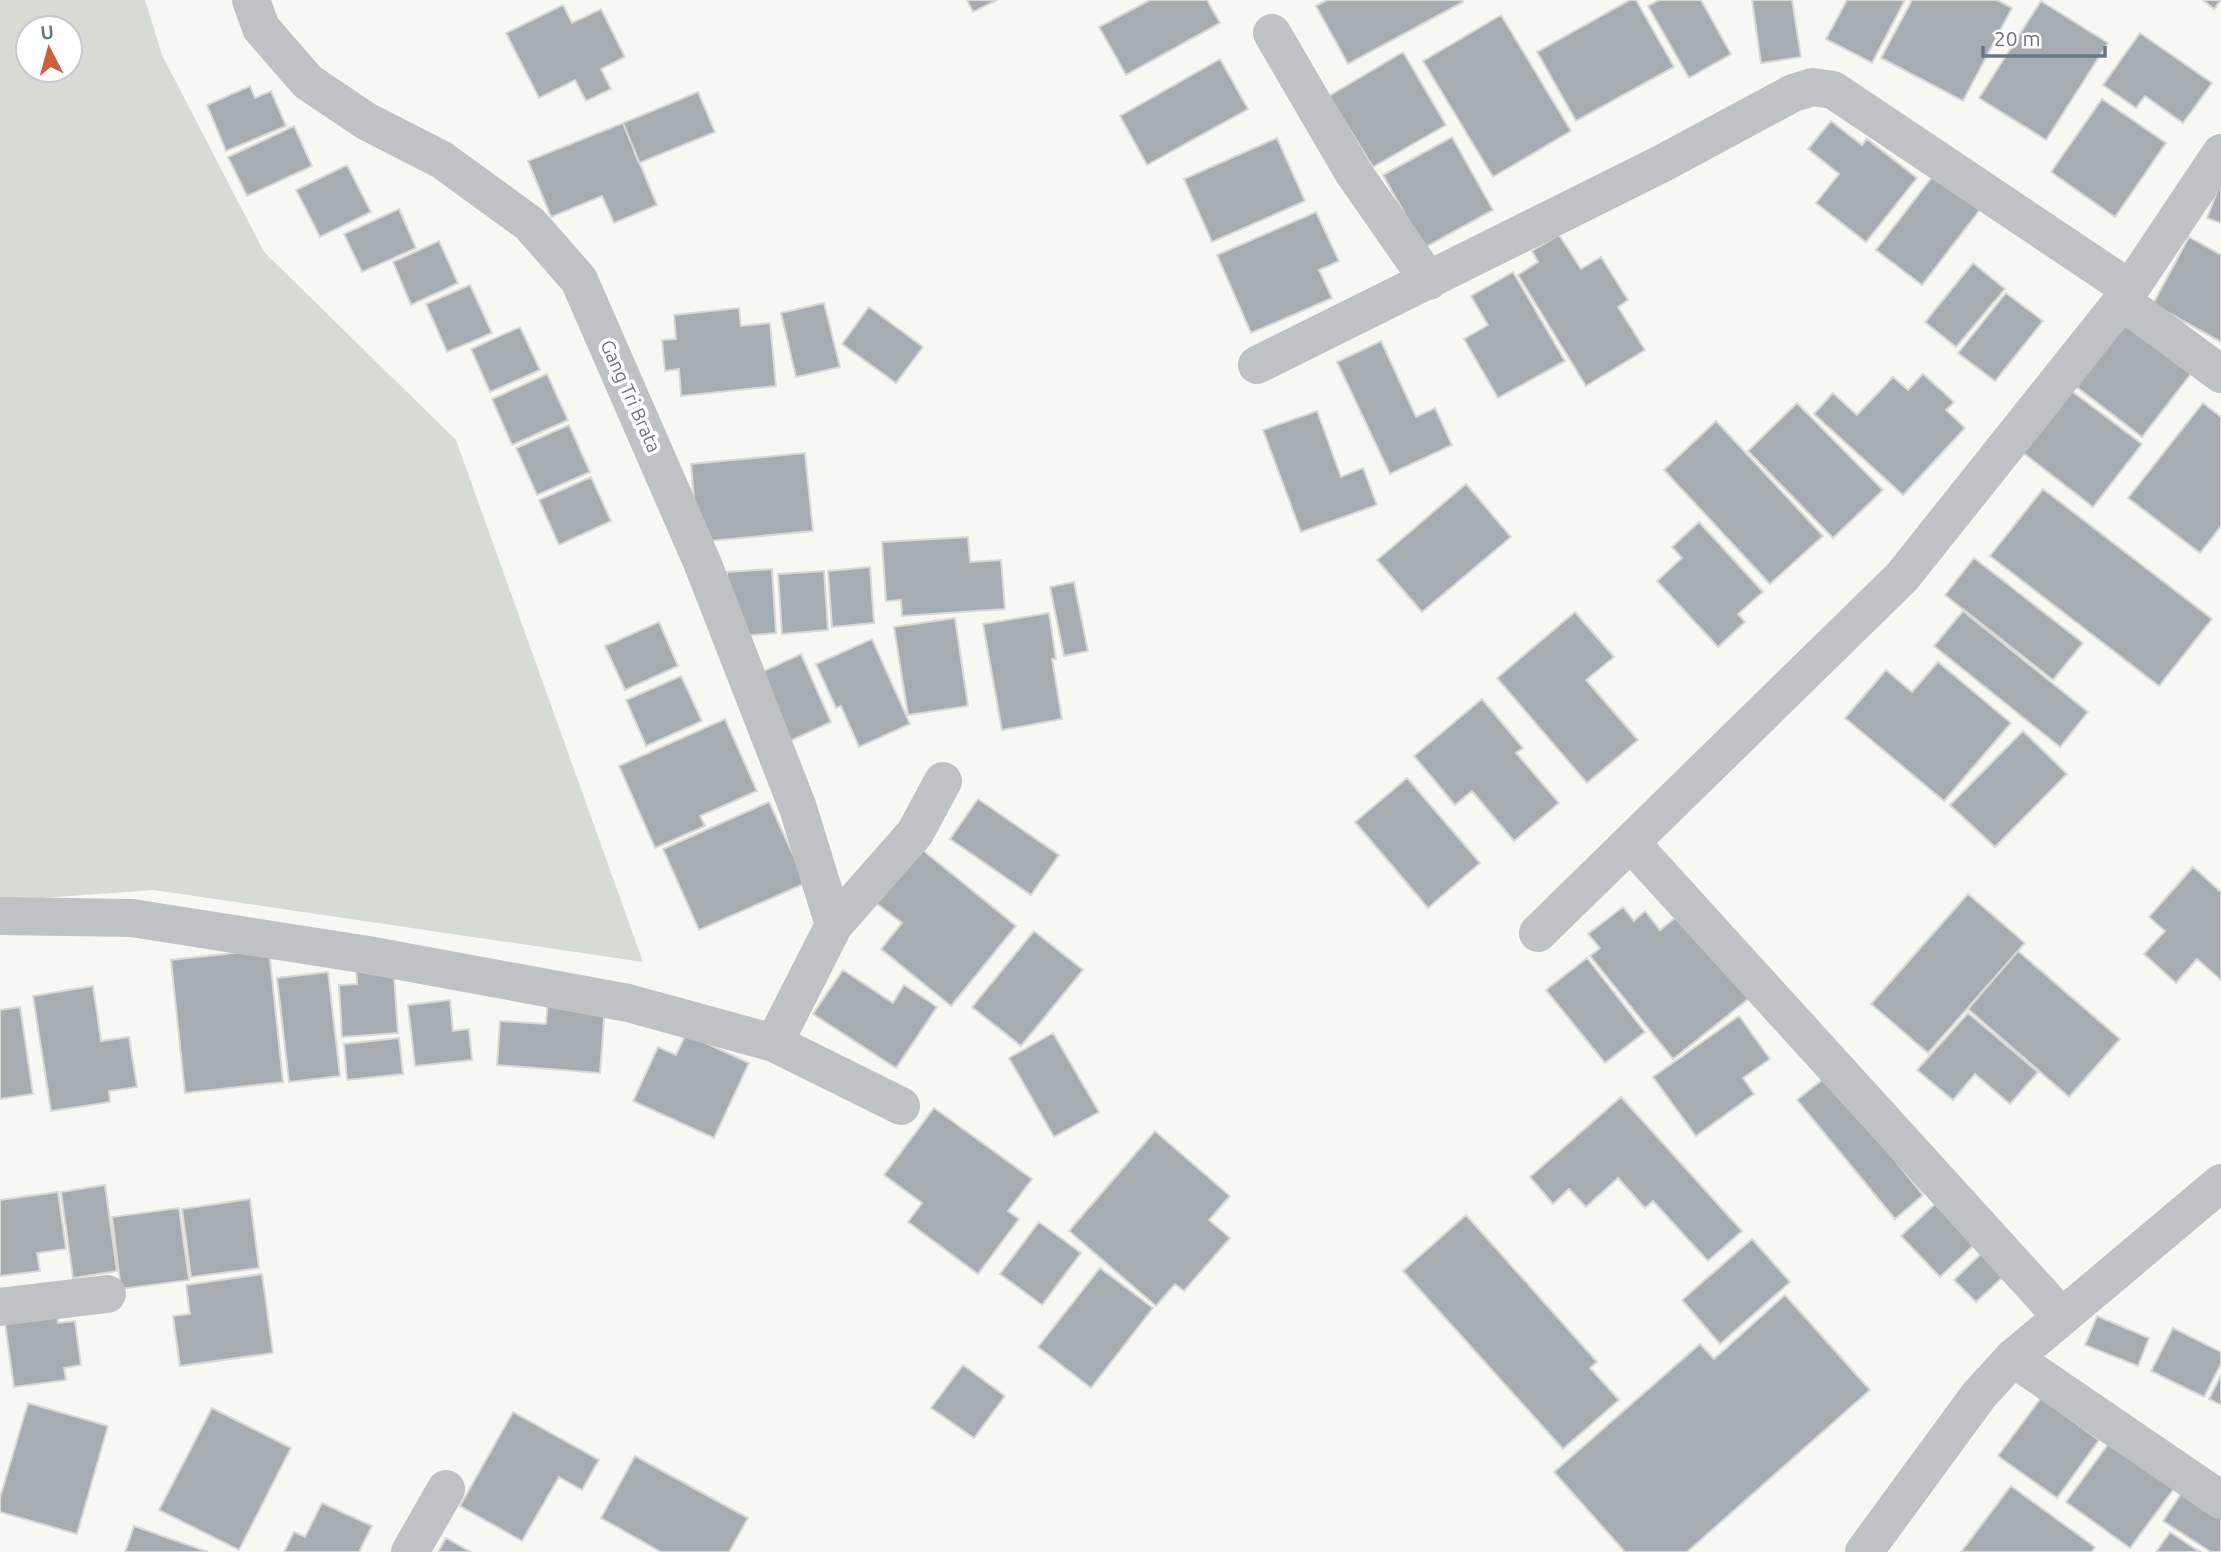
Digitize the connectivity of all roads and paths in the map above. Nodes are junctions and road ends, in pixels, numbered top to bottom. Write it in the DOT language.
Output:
graph roads {
  1 [pos="251,0"];
  2 [pos="1272,33"];
  3 [pos="2221,153"];
  4 [pos="1429,281"];
  5 [pos="2126,295"];
  6 [pos="1257,365"];
  7 [pos="2221,374"];
  8 [pos="943,781"];
  9 [pos="1631,843"];
  10 [pos="0,916"];
  11 [pos="834,925"];
  12 [pos="1538,933"];
  13 [pos="774,1043"];
  14 [pos="901,1106"];
  15 [pos="2221,1183"];
  16 [pos="107,1294"];
  17 [pos="0,1307"];
  18 [pos="2061,1316"];
  19 [pos="2013,1358"];
  20 [pos="446,1489"];
  21 [pos="2221,1500"];
  22 [pos="410,1552"];
  23 [pos="1864,1552"];
  1 -- 11 [label="street, Gang Tri Brata"];
  2 -- 4 [label="street"];
  3 -- 5 [label="street"];
  4 -- 5 [label="street"];
  4 -- 6 [label="street"];
  5 -- 7 [label="street"];
  5 -- 9 [label="street"];
  8 -- 11 [label="street"];
  9 -- 12 [label="street"];
  9 -- 18 [label="street"];
  10 -- 13 [label="street"];
  11 -- 13 [label="street"];
  13 -- 14 [label="street"];
  15 -- 18 [label="street"];
  16 -- 17 [label="street"];
  18 -- 19 [label="street"];
  19 -- 21 [label="street"];
  19 -- 23 [label="street"];
  20 -- 22 [label="street"];
}
